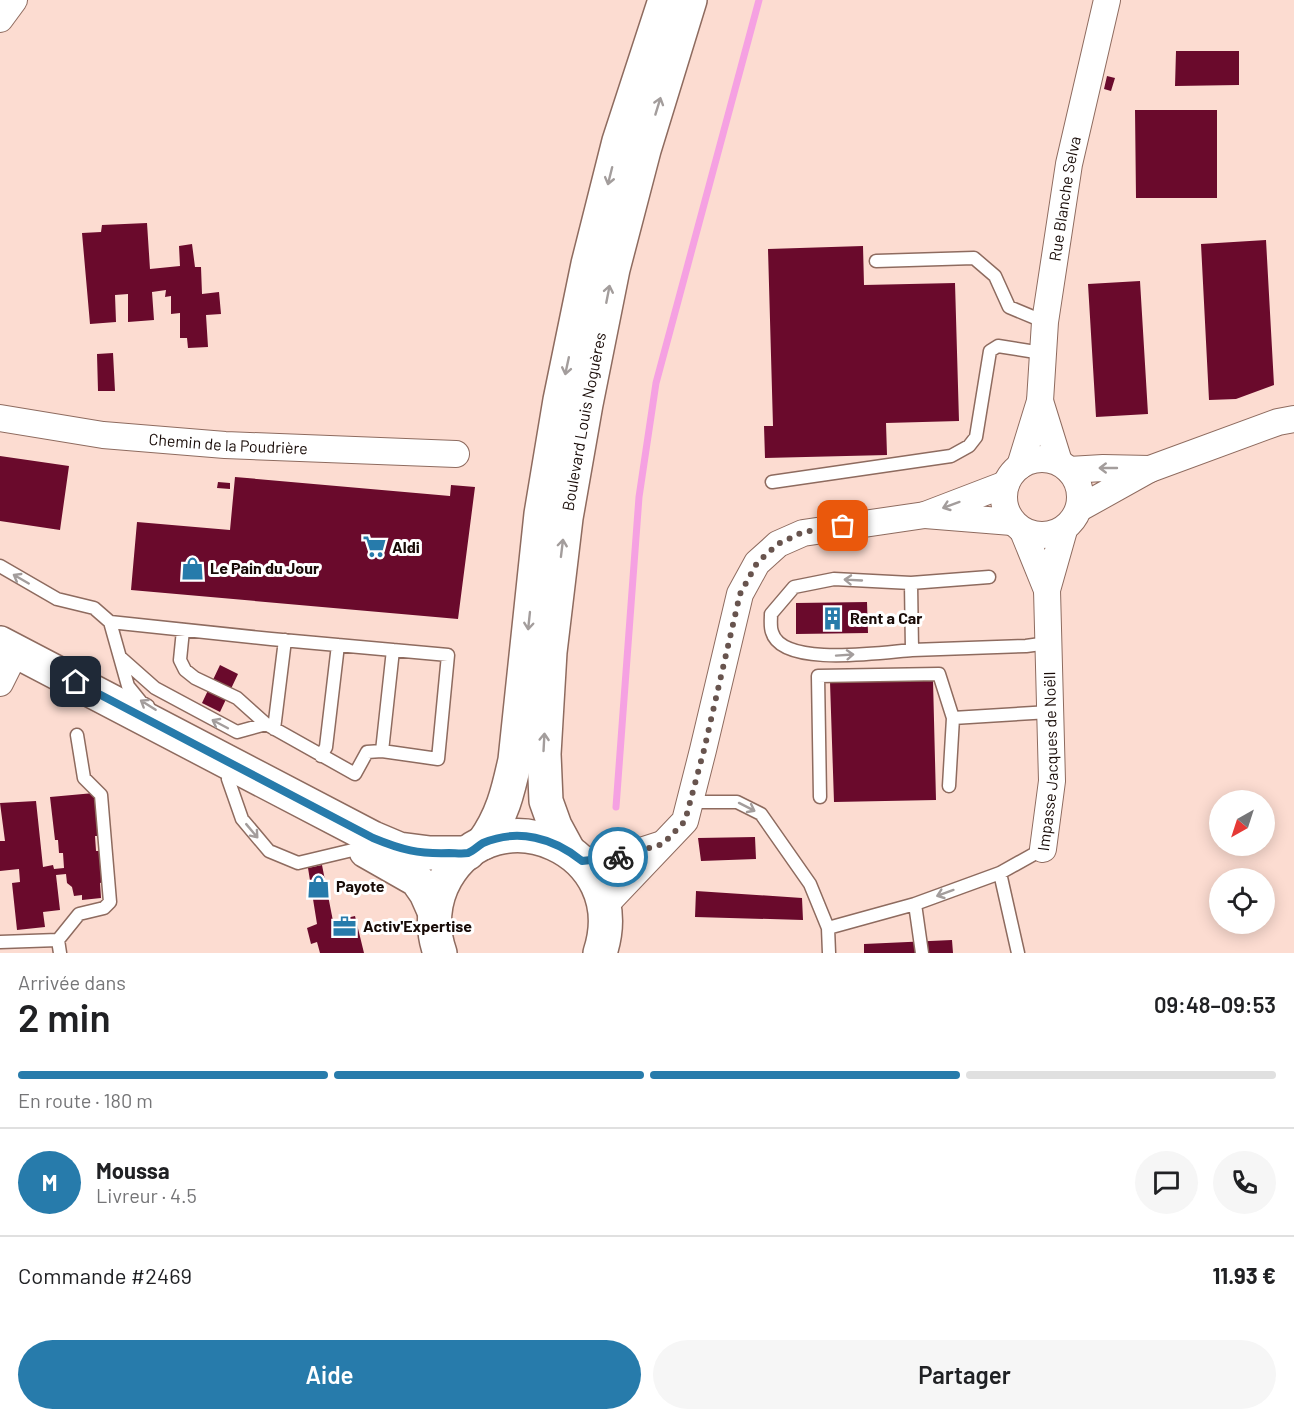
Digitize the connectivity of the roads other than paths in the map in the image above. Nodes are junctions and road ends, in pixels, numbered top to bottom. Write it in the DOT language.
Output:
graph roads {
  1 [pos="14,0"];
  2 [pos="665,0"];
  3 [pos="690,0"];
  4 [pos="1107,0"];
  5 [pos="0,19"];
  6 [pos="876,261"];
  7 [pos="1045,322"];
  8 [pos="1042,353"];
  9 [pos="1040,402"];
  10 [pos="0,418"];
  11 [pos="1294,419"];
  12 [pos="456,454"];
  13 [pos="1064,466"];
  14 [pos="1150,469"];
  15 [pos="1013,475"];
  16 [pos="771,482"];
  17 [pos="1080,508"];
  18 [pos="925,515"];
  19 [pos="1018,526"];
  20 [pos="1064,530"];
  21 [pos="0,566"];
  22 [pos="989,577"];
  23 [pos="911,584"];
  24 [pos="1047,590"];
  25 [pos="110,622"];
  26 [pos="183,630"];
  27 [pos="285,640"];
  28 [pos="1048,643"];
  29 [pos="338,645"];
  30 [pos="393,650"];
  31 [pos="912,650"];
  32 [pos="120,657"];
  33 [pos="2,663"];
  34 [pos="1050,712"];
  35 [pos="953,718"];
  36 [pos="270,726"];
  37 [pos="77,735"];
  38 [pos="382,751"];
  39 [pos="321,756"];
  40 [pos="228,779"];
  41 [pos="949,786"];
  42 [pos="820,797"];
  43 [pos="304,802"];
  44 [pos="690,802"];
  45 [pos="663,844"];
  46 [pos="361,848"];
  47 [pos="476,848"];
  48 [pos="1043,849"];
  49 [pos="575,856"];
  50 [pos="1000,873"];
  51 [pos="605,904"];
  52 [pos="915,904"];
  53 [pos="434,911"];
  54 [pos="828,928"];
  55 [pos="0,942"];
  56 [pos="59,946"];
  57 [pos="440,953"];
  58 [pos="600,953"];
  59 [pos="829,953"];
  60 [pos="922,953"];
  61 [pos="1018,953"];
  1 -- 5 [label="street"];
  2 -- 47 [label="main road, Boulevard Louis Noguères, one-way"];
  49 -- 3 [label="main road, Boulevard Louis Noguères, one-way"];
  4 -- 7 [label="street, Rue Blanche Selva"];
  6 -- 7 [label="lane"];
  7 -- 8 [label="street, Rue Blanche Selva"];
  8 -- 9 [label="street, Rue Blanche Selva"];
  8 -- 16 [label="lane"];
  9 -- 13 [label="street, Rue Blanche Selva"];
  9 -- 15 [label="street, Rue Blanche Selva"];
  10 -- 12 [label="street, Chemin de la Poudrière"];
  11 -- 14 [label="street"];
  14 -- 13 [label="street, one-way"];
  13 -- 15 [label="street"];
  13 -- 17 [label="street"];
  14 -- 17 [label="street"];
  15 -- 18 [label="street, one-way"];
  15 -- 19 [label="street"];
  17 -- 20 [label="street"];
  18 -- 19 [label="street"];
  18 -- 44 [label="street"];
  19 -- 20 [label="street"];
  19 -- 24 [label="street, Impasse Jacques de Noëll"];
  20 -- 24 [label="street, Impasse Jacques de Noëll"];
  25 -- 21 [label="lane, one-way"];
  22 -- 23 [label="lane"];
  23 -- 31 [label="lane"];
  23 -- 31 [label="lane, one-way"];
  24 -- 28 [label="street, Impasse Jacques de Noëll"];
  25 -- 26 [label="lane"];
  25 -- 32 [label="lane"];
  26 -- 27 [label="lane"];
  26 -- 36 [label="lane"];
  27 -- 29 [label="lane"];
  27 -- 36 [label="lane"];
  28 -- 31 [label="lane"];
  28 -- 34 [label="street, Impasse Jacques de Noëll"];
  29 -- 30 [label="lane"];
  29 -- 39 [label="lane"];
  30 -- 38 [label="lane"];
  30 -- 38 [label="lane"];
  36 -- 32 [label="lane, one-way"];
  43 -- 32 [label="lane, one-way"];
  33 -- 40 [label="main road"];
  33 -- 43 [label="main road"];
  34 -- 35 [label="lane"];
  34 -- 48 [label="street, Impasse Jacques de Noëll"];
  35 -- 41 [label="lane"];
  35 -- 42 [label="lane"];
  36 -- 39 [label="lane"];
  37 -- 56 [label="lane"];
  38 -- 39 [label="lane"];
  40 -- 46 [label="main road"];
  40 -- 46 [label="lane, one-way"];
  43 -- 47 [label="main road"];
  44 -- 45 [label="street"];
  44 -- 54 [label="lane, one-way"];
  45 -- 49 [label="street"];
  45 -- 51 [label="street"];
  46 -- 53 [label="main road"];
  47 -- 49 [label="main road"];
  47 -- 53 [label="main road, Boulevard Louis Noguères"];
  48 -- 50 [label="lane, Impasse Jacques de Noëll"];
  49 -- 51 [label="main road, Boulevard Louis Noguères"];
  50 -- 52 [label="lane, Impasse Jacques de Noëll, one-way"];
  50 -- 61 [label="lane"];
  51 -- 58 [label="main road"];
  52 -- 54 [label="lane, Impasse Jacques de Noëll"];
  52 -- 60 [label="lane"];
  53 -- 57 [label="main road"];
  54 -- 59 [label="lane"];
  55 -- 56 [label="lane"];
}
